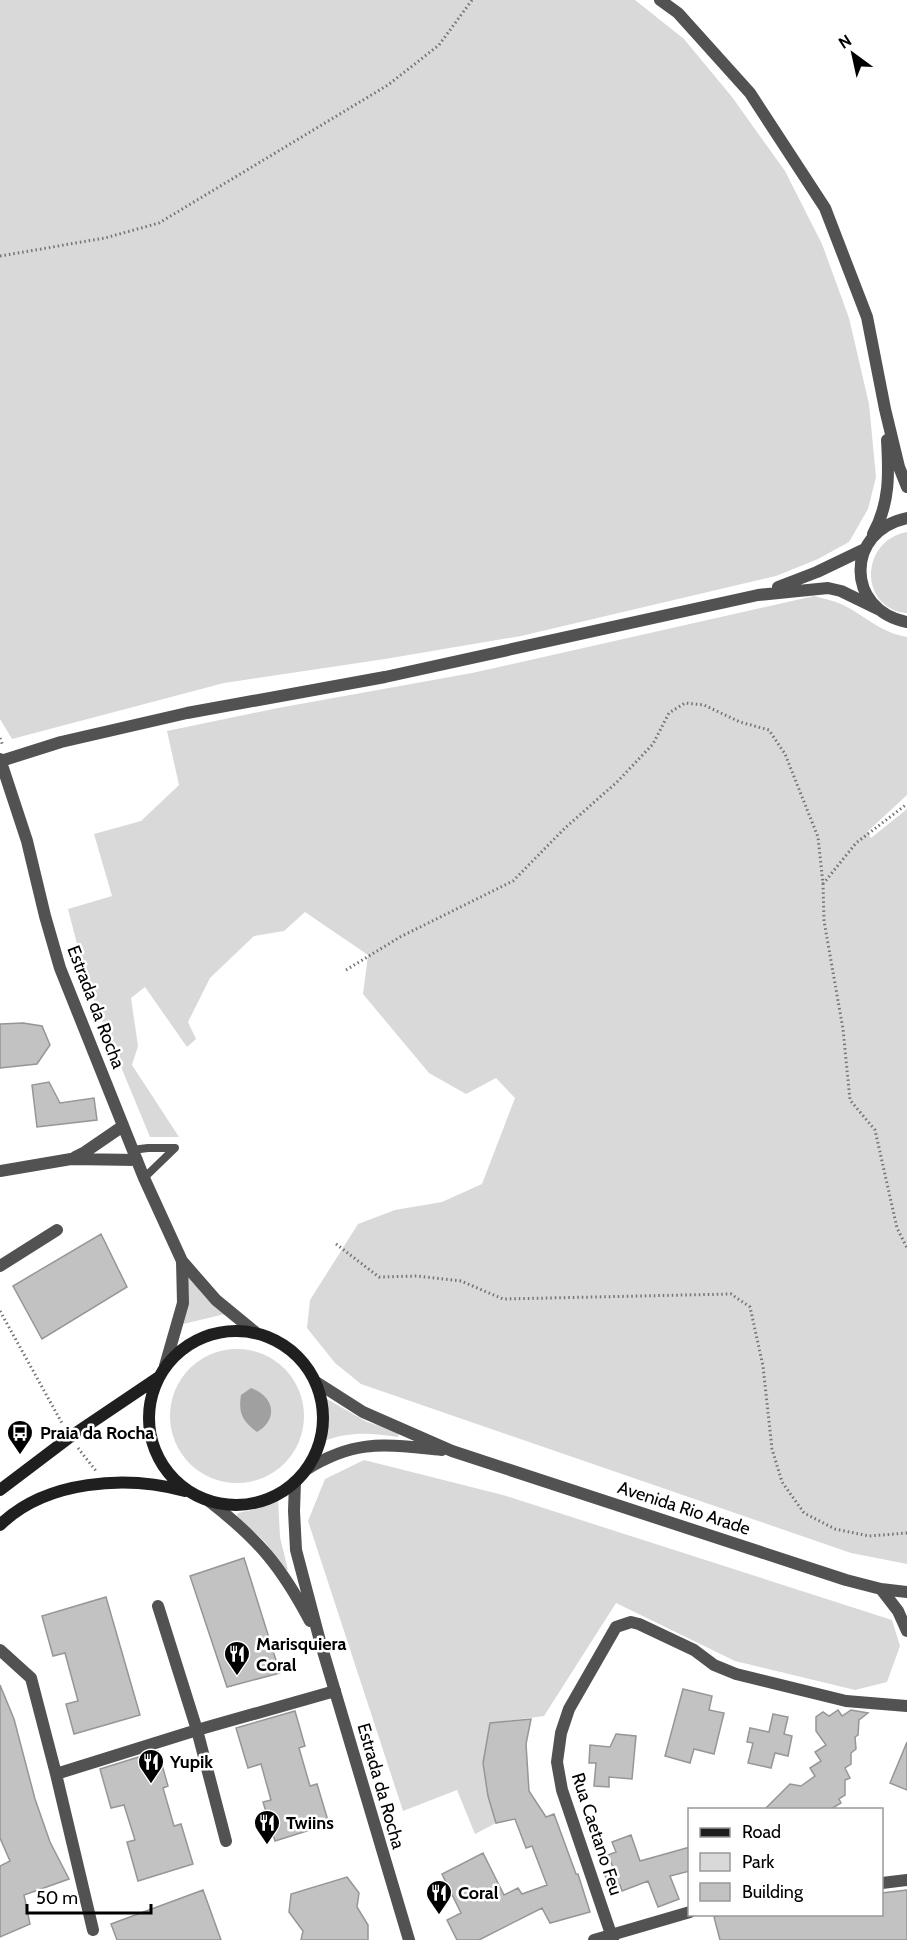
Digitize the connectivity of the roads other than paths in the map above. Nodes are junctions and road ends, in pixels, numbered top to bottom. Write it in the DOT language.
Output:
graph roads {
  1 [pos="660,0"];
  2 [pos="885,409"];
  3 [pos="907,487"];
  4 [pos="907,518"];
  5 [pos="867,544"];
  6 [pos="758,595"];
  7 [pos="878,609"];
  8 [pos="907,622"];
  9 [pos="1,760"];
  10 [pos="123,1126"];
  11 [pos="135,1155"];
  12 [pos="71,1159"];
  13 [pos="0,1171"];
  14 [pos="144,1178"];
  15 [pos="57,1230"];
  16 [pos="182,1261"];
  17 [pos="0,1266"];
  18 [pos="255,1332"];
  19 [pos="162,1372"];
  20 [pos="316,1382"];
  21 [pos="452,1451"];
  22 [pos="307,1468"];
  23 [pos="295,1482"];
  24 [pos="0,1490"];
  25 [pos="192,1493"];
  26 [pos="209,1501"];
  27 [pos="0,1525"];
  28 [pos="881,1589"];
  29 [pos="907,1592"];
  30 [pos="158,1606"];
  31 [pos="907,1631"];
  32 [pos="320,1641"];
  33 [pos="0,1650"];
  34 [pos="335,1691"];
  35 [pos="907,1704"];
  36 [pos="197,1730"];
  37 [pos="56,1774"];
  38 [pos="226,1841"];
  39 [pos="907,1880"];
  40 [pos="883,1883"];
  41 [pos="688,1913"];
  42 [pos="93,1930"];
  43 [pos="613,1937"];
  44 [pos="409,1940"];
  45 [pos="594,1940"];
  1 -- 2 [label="street"];
  2 -- 3 [label="street"];
  2 -- 5 [label="street"];
  4 -- 5 [label="street"];
  5 -- 6 [label="street"];
  5 -- 7 [label="street"];
  6 -- 7 [label="street"];
  6 -- 9 [label="street"];
  7 -- 8 [label="street"];
  9 -- 10 [label="street, Estrada da Rocha"];
  10 -- 11 [label="street, Estrada da Rocha"];
  10 -- 12 [label="street"];
  11 -- 12 [label="street"];
  11 -- 14 [label="street, Estrada da Rocha"];
  11 -- 14 [label="lane"];
  12 -- 13 [label="street"];
  14 -- 16 [label="street, Estrada da Rocha"];
  15 -- 17 [label="street"];
  16 -- 18 [label="street, Estrada da Rocha"];
  16 -- 19 [label="street, Estrada da Rocha"];
  18 -- 19 [label="main road"];
  18 -- 20 [label="main road"];
  19 -- 24 [label="main road"];
  19 -- 25 [label="main road"];
  20 -- 21 [label="street"];
  20 -- 22 [label="main road"];
  21 -- 22 [label="street"];
  21 -- 28 [label="street, Avenida Rio Arade"];
  22 -- 23 [label="main road"];
  23 -- 26 [label="main road"];
  23 -- 32 [label="street, Estrada da Rocha"];
  25 -- 26 [label="main road"];
  25 -- 27 [label="main road"];
  26 -- 32 [label="street, Estrada da Rocha"];
  28 -- 29 [label="street, Avenida Rio Arade"];
  28 -- 31 [label="street"];
  30 -- 36 [label="street"];
  32 -- 34 [label="street, Estrada da Rocha"];
  33 -- 37 [label="street"];
  34 -- 36 [label="street"];
  34 -- 44 [label="street, Estrada da Rocha"];
  35 -- 43 [label="street, Rua Caetano Feu"];
  36 -- 37 [label="street"];
  36 -- 38 [label="street"];
  37 -- 42 [label="street"];
  39 -- 40 [label="street"];
  41 -- 43 [label="street"];
  43 -- 45 [label="street"];
}
